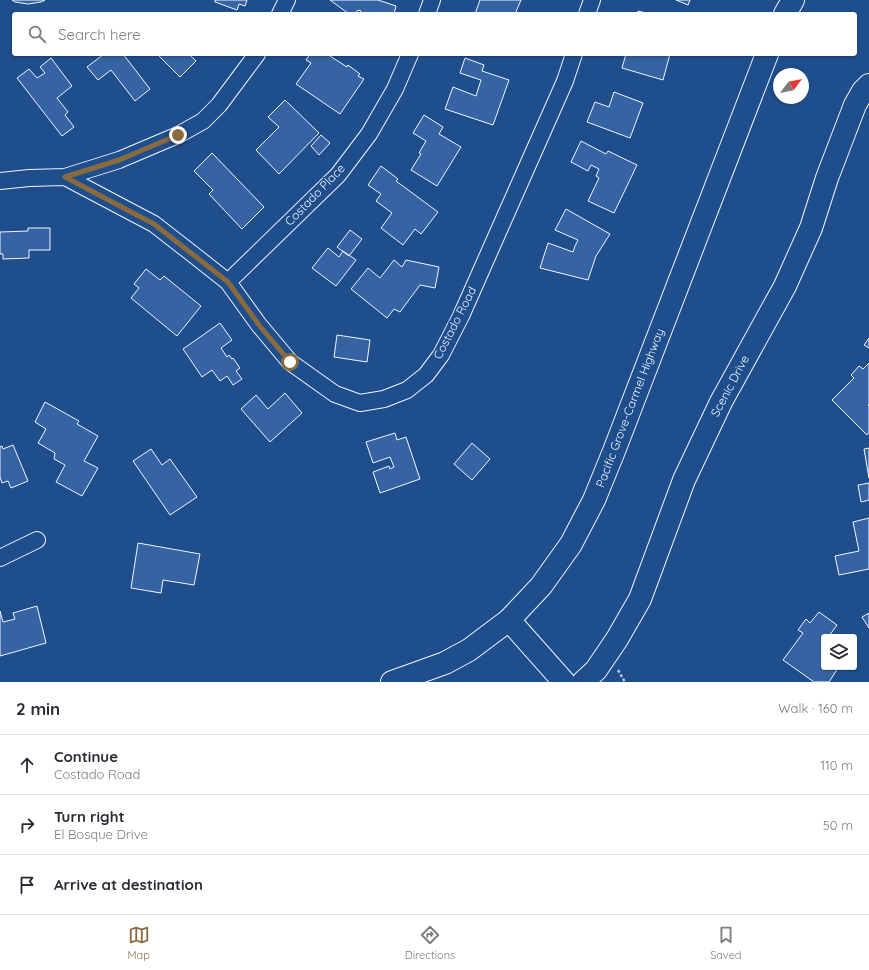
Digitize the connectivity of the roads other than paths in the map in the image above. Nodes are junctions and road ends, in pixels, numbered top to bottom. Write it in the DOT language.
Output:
graph roads {
  1 [pos="288,0"];
  2 [pos="432,0"];
  3 [pos="592,0"];
  4 [pos="793,0"];
  5 [pos="281,12"];
  6 [pos="428,12"];
  7 [pos="589,12"];
  8 [pos="786,12"];
  9 [pos="256,56"];
  10 [pos="409,56"];
  11 [pos="573,56"];
  12 [pos="766,56"];
  13 [pos="869,85"];
  14 [pos="65,177"];
  15 [pos="0,181"];
  16 [pos="228,282"];
  17 [pos="37,540"];
  18 [pos="0,558"];
  19 [pos="510,620"];
  20 [pos="392,682"];
  21 [pos="564,682"];
  22 [pos="583,682"];
  1 -- 5 [label="street"];
  2 -- 6 [label="street"];
  3 -- 7 [label="street"];
  4 -- 8 [label="main road"];
  9 -- 14 [label="street"];
  10 -- 16 [label="street, Costado Place"];
  11 -- 16 [label="street, Costado Road"];
  12 -- 19 [label="main road, Pacific Grove-Carmel Highway"];
  13 -- 22 [label="main road, Scenic Drive"];
  14 -- 15 [label="street"];
  14 -- 16 [label="street, Costado Road"];
  17 -- 18 [label="street"];
  19 -- 20 [label="main road, Pacific Grove-Carmel Highway"];
  19 -- 21 [label="main road"];
}
